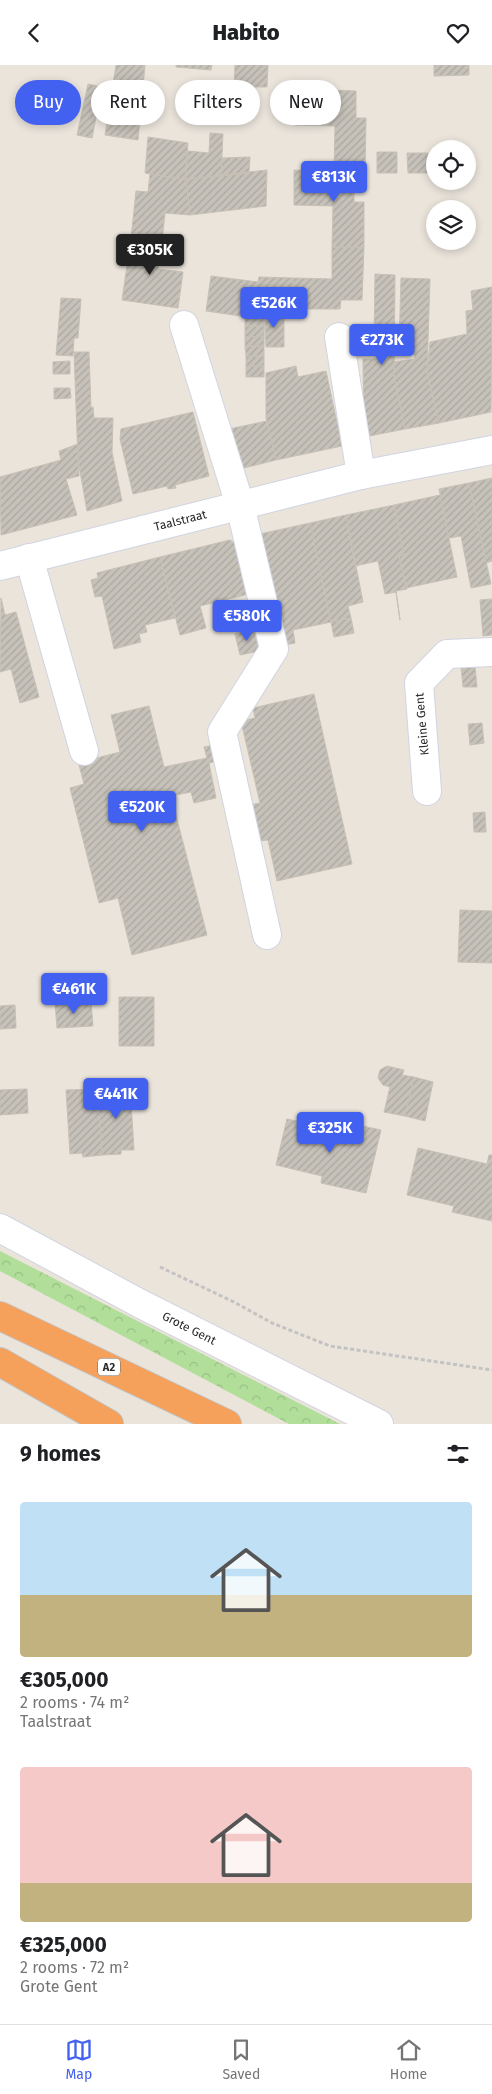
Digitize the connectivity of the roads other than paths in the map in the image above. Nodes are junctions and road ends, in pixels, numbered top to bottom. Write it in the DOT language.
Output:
graph roads {
  1 [pos="184,325"];
  2 [pos="339,337"];
  3 [pos="492,449"];
  4 [pos="361,475"];
  5 [pos="240,505"];
  6 [pos="29,558"];
  7 [pos="0,565"];
  8 [pos="492,652"];
  9 [pos="84,751"];
  10 [pos="427,791"];
  11 [pos="267,935"];
  12 [pos="0,1228"];
  13 [pos="0,1316"];
  14 [pos="0,1362"];
  15 [pos="109,1424"];
  16 [pos="227,1424"];
  17 [pos="379,1424"];
  1 -- 5 [label="street"];
  2 -- 4 [label="street"];
  3 -- 4 [label="street, Taalstraat"];
  4 -- 5 [label="street, Taalstraat"];
  5 -- 6 [label="street, Taalstraat"];
  5 -- 11 [label="street"];
  6 -- 7 [label="street, Taalstraat"];
  6 -- 9 [label="street"];
  8 -- 10 [label="street, Kleine Gent"];
  12 -- 17 [label="street, Grote Gent"];
  13 -- 16 [label="highway, A2"];
  14 -- 15 [label="highway"];
}
